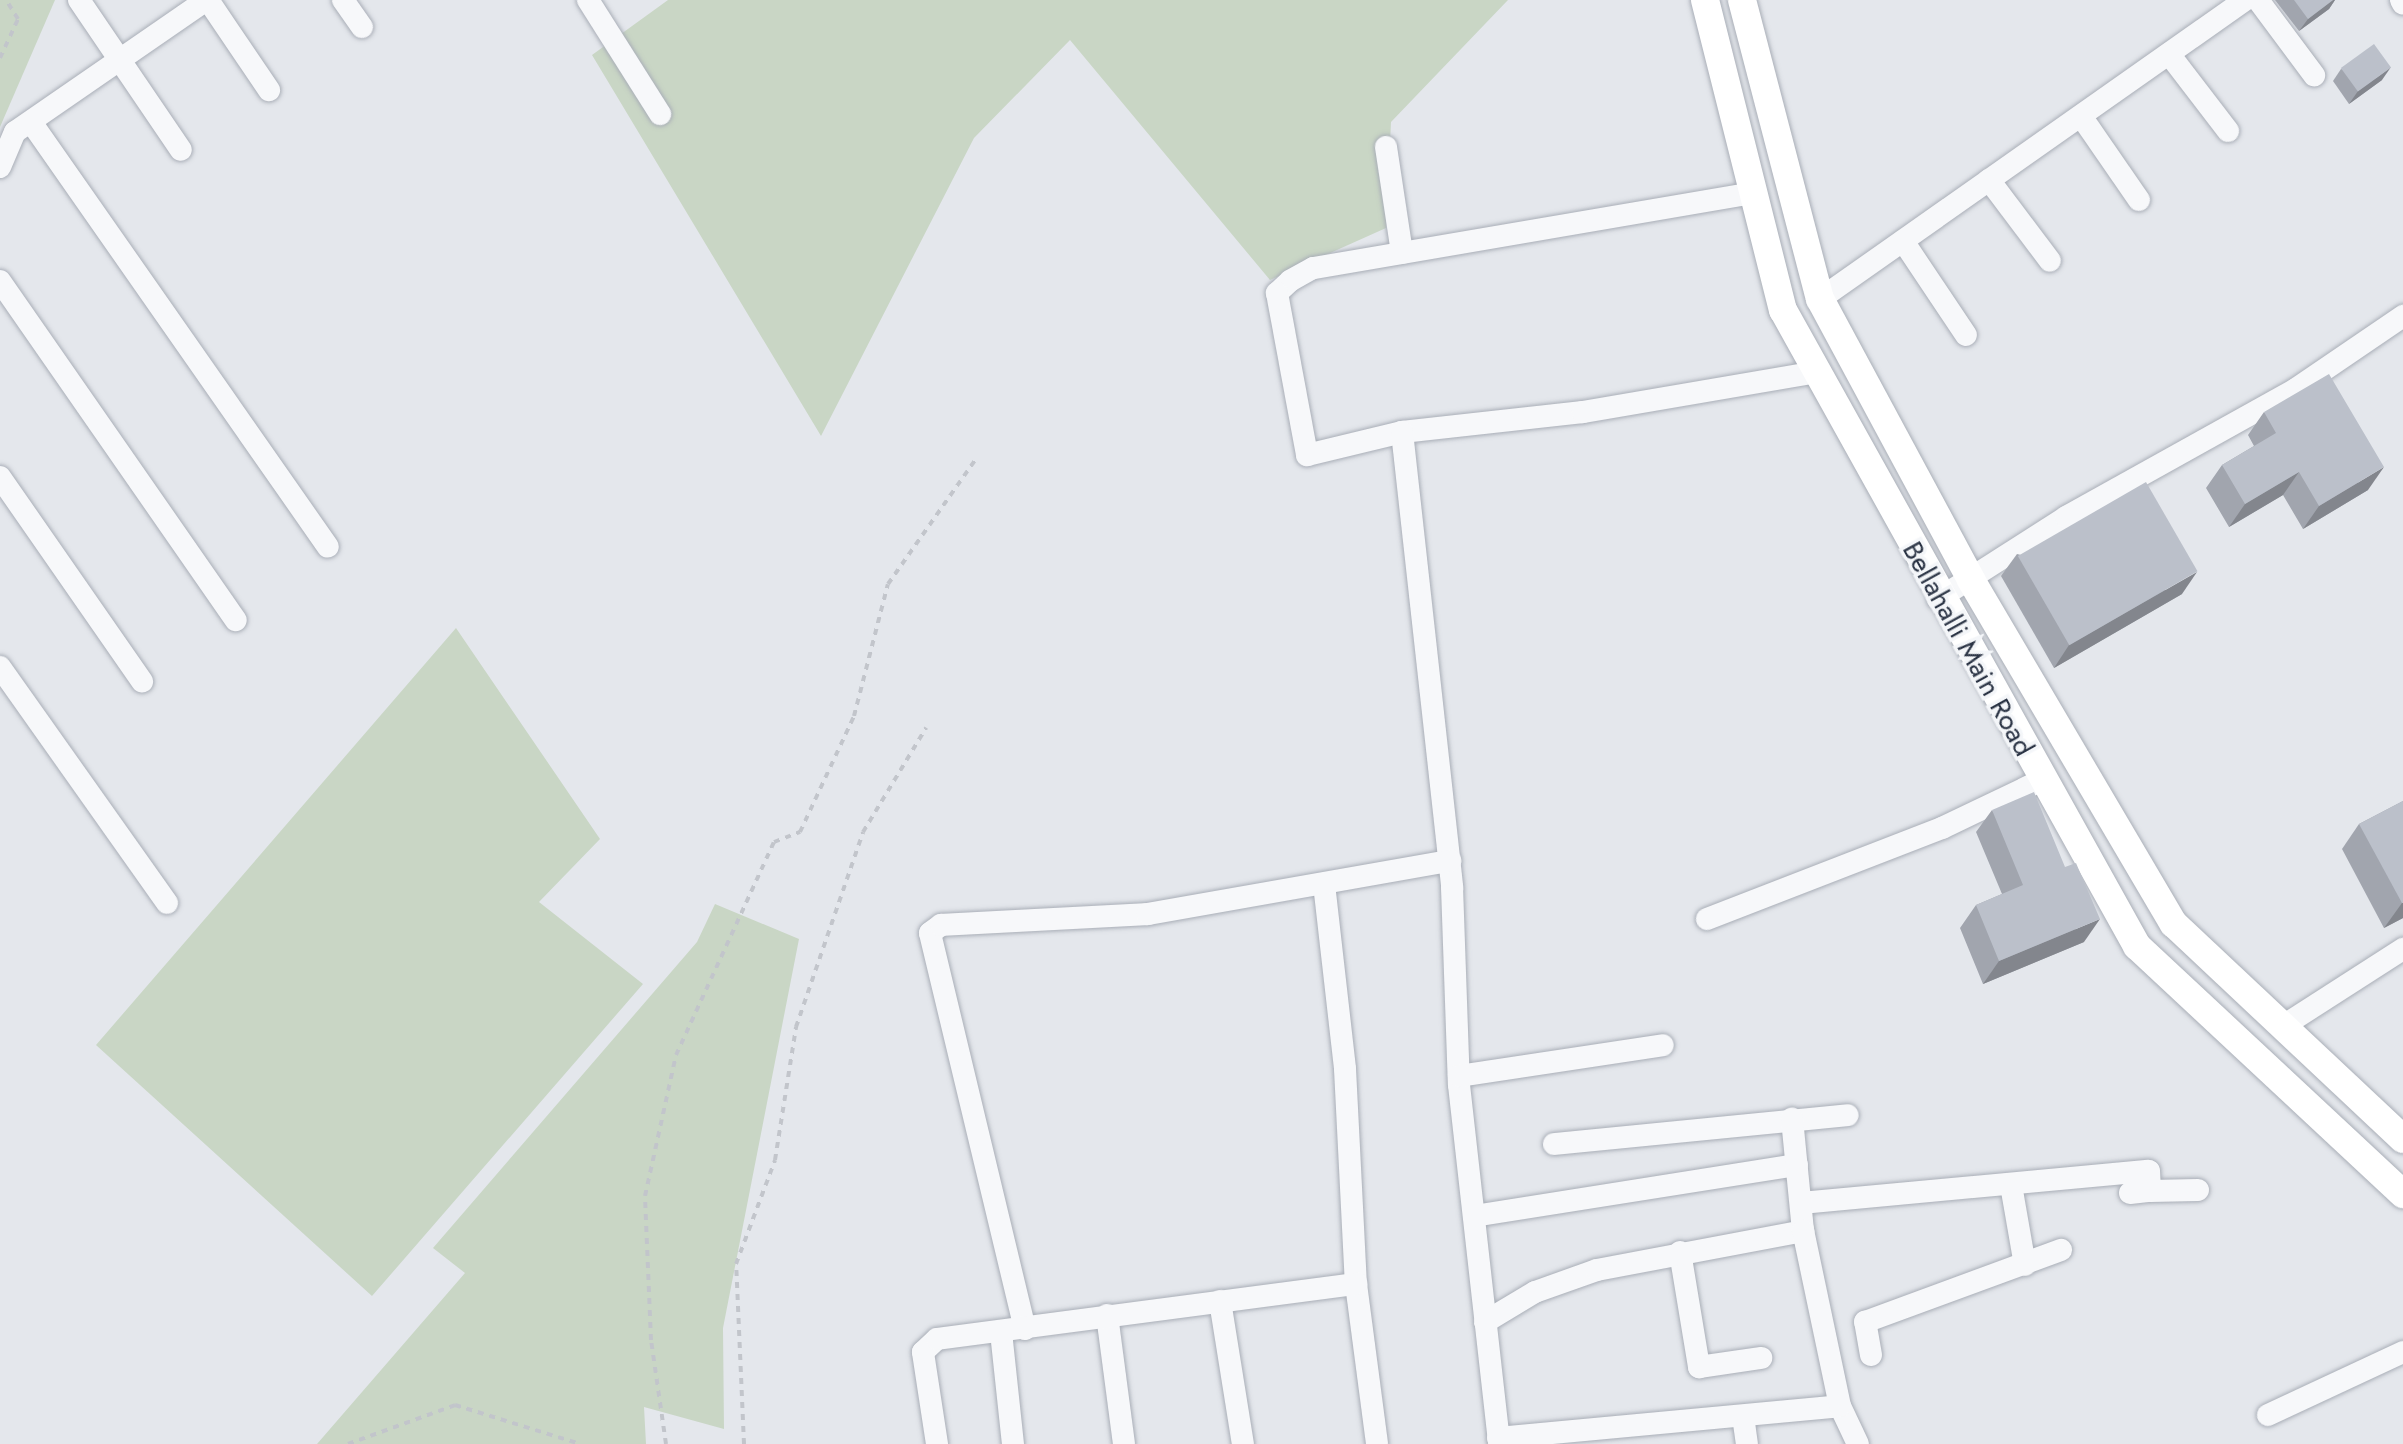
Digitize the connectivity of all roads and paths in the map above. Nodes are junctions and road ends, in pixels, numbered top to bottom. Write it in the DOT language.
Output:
graph roads {
  1 [pos="6,0"];
  2 [pos="79,0"];
  3 [pos="207,0"];
  4 [pos="343,0"];
  5 [pos="588,0"];
  6 [pos="1705,0"];
  7 [pos="1742,0"];
  8 [pos="2245,0"];
  9 [pos="2258,0"];
  10 [pos="362,27"];
  11 [pos="2169,54"];
  12 [pos="0,58"];
  13 [pos="120,60"];
  14 [pos="2314,75"];
  15 [pos="269,90"];
  16 [pos="660,114"];
  17 [pos="2081,116"];
  18 [pos="31,122"];
  19 [pos="2228,131"];
  20 [pos="1386,147"];
  21 [pos="181,150"];
  22 [pos="0,167"];
  23 [pos="1989,180"];
  24 [pos="1753,193"];
  25 [pos="2139,200"];
  26 [pos="1903,241"];
  27 [pos="1402,253"];
  28 [pos="2050,261"];
  29 [pos="0,281"];
  30 [pos="1820,299"];
  31 [pos="2403,316"];
  32 [pos="1966,335"];
  33 [pos="1816,372"];
  34 [pos="1402,432"];
  35 [pos="976,459"];
  36 [pos="0,477"];
  37 [pos="328,547"];
  38 [pos="1971,580"];
  39 [pos="1938,599"];
  40 [pos="236,620"];
  41 [pos="0,667"];
  42 [pos="142,681"];
  43 [pos="926,728"];
  44 [pos="2042,780"];
  45 [pos="1450,861"];
  46 [pos="1324,884"];
  47 [pos="167,903"];
  48 [pos="1707,919"];
  49 [pos="2403,949"];
  50 [pos="2283,1026"];
  51 [pos="1663,1045"];
  52 [pos="1459,1076"];
  53 [pos="1848,1115"];
  54 [pos="1792,1119"];
  55 [pos="2403,1139"];
  56 [pos="1554,1144"];
  57 [pos="1797,1165"];
  58 [pos="2011,1185"];
  59 [pos="2198,1190"];
  60 [pos="2403,1194"];
  61 [pos="1801,1203"];
  62 [pos="1474,1216"];
  63 [pos="1803,1231"];
  64 [pos="2061,1250"];
  65 [pos="1680,1252"];
  66 [pos="2025,1265"];
  67 [pos="1356,1284"];
  68 [pos="1220,1301"];
  69 [pos="1107,1315"];
  70 [pos="1485,1322"];
  71 [pos="1025,1329"];
  72 [pos="1001,1332"];
  73 [pos="2403,1352"];
  74 [pos="1871,1355"];
  75 [pos="1761,1358"];
  76 [pos="1840,1406"];
  77 [pos="2268,1415"];
  78 [pos="1743,1416"];
  79 [pos="1671,1433"];
  80 [pos="1498,1441"];
  81 [pos="348,1444"];
  82 [pos="580,1444"];
  83 [pos="666,1444"];
  84 [pos="744,1444"];
  85 [pos="937,1444"];
  86 [pos="1013,1444"];
  87 [pos="1124,1444"];
  88 [pos="1243,1444"];
  89 [pos="1377,1444"];
  90 [pos="1747,1444"];
  91 [pos="1858,1444"];
  1 -- 12 [label="path"];
  2 -- 13 [label="street"];
  3 -- 13 [label="street"];
  3 -- 15 [label="street"];
  4 -- 10 [label="street"];
  5 -- 16 [label="street"];
  6 -- 24 [label="main road, Bellahalli Main Road"];
  7 -- 30 [label="main road, Bellahalli Main Road"];
  8 -- 11 [label="street"];
  9 -- 14 [label="street"];
  11 -- 17 [label="street"];
  11 -- 19 [label="street"];
  13 -- 18 [label="street"];
  13 -- 21 [label="street"];
  17 -- 23 [label="street"];
  17 -- 25 [label="street"];
  18 -- 22 [label="street"];
  18 -- 37 [label="street"];
  20 -- 27 [label="street"];
  23 -- 26 [label="street"];
  23 -- 28 [label="street"];
  24 -- 27 [label="street"];
  24 -- 33 [label="main road, Bellahalli Main Road"];
  26 -- 30 [label="street"];
  26 -- 32 [label="street"];
  27 -- 34 [label="street"];
  29 -- 40 [label="street"];
  30 -- 38 [label="main road, Bellahalli Main Road"];
  31 -- 38 [label="street"];
  33 -- 34 [label="street"];
  33 -- 39 [label="main road, Bellahalli Main Road"];
  34 -- 45 [label="street"];
  35 -- 83 [label="path"];
  36 -- 42 [label="street"];
  38 -- 39 [label="street"];
  38 -- 50 [label="main road, Bellahalli Main Road"];
  39 -- 44 [label="main road, Bellahalli Main Road"];
  41 -- 47 [label="street"];
  43 -- 84 [label="path"];
  44 -- 48 [label="street"];
  44 -- 60 [label="main road, Bellahalli Main Road"];
  45 -- 46 [label="street"];
  45 -- 52 [label="street"];
  46 -- 67 [label="street"];
  46 -- 71 [label="street"];
  49 -- 50 [label="street"];
  50 -- 55 [label="main road, Bellahalli Main Road"];
  51 -- 52 [label="street"];
  52 -- 62 [label="street"];
  53 -- 54 [label="street"];
  54 -- 56 [label="street"];
  54 -- 57 [label="street"];
  57 -- 61 [label="street"];
  57 -- 62 [label="street"];
  58 -- 59 [label="street"];
  58 -- 61 [label="street"];
  58 -- 66 [label="street"];
  61 -- 63 [label="street"];
  62 -- 70 [label="street"];
  63 -- 65 [label="street"];
  63 -- 76 [label="street"];
  64 -- 66 [label="street"];
  65 -- 70 [label="street"];
  65 -- 75 [label="street"];
  66 -- 74 [label="street"];
  67 -- 68 [label="street"];
  67 -- 89 [label="street"];
  68 -- 69 [label="street"];
  68 -- 88 [label="street"];
  69 -- 71 [label="street"];
  69 -- 87 [label="street"];
  70 -- 80 [label="street"];
  71 -- 72 [label="street"];
  72 -- 85 [label="street"];
  72 -- 86 [label="street"];
  73 -- 77 [label="street"];
  76 -- 78 [label="street"];
  76 -- 91 [label="street"];
  78 -- 79 [label="street"];
  78 -- 90 [label="street"];
  79 -- 80 [label="street"];
  81 -- 82 [label="path"];
}
